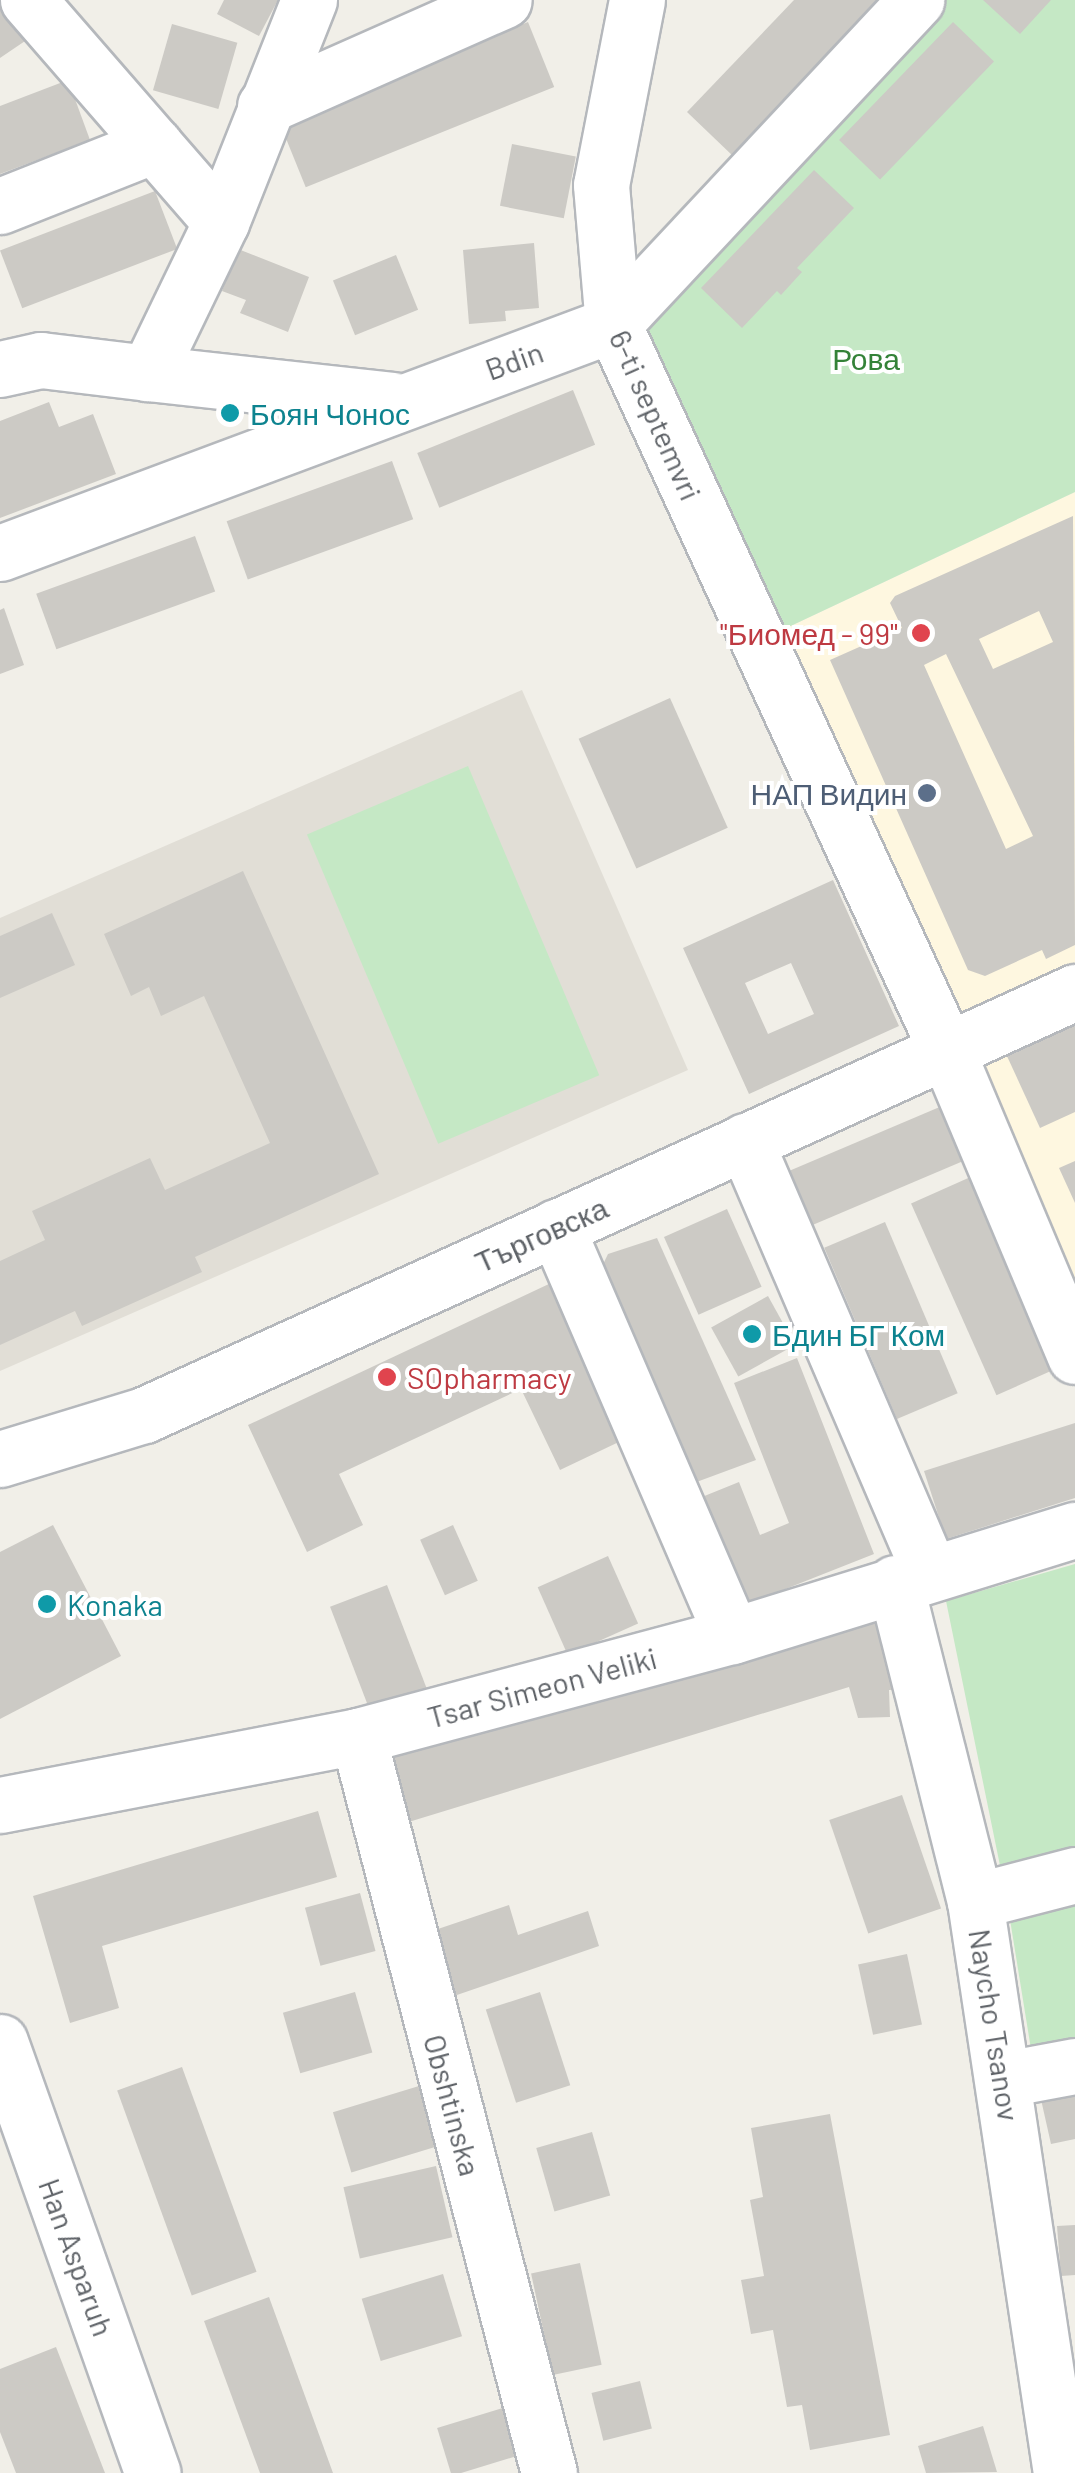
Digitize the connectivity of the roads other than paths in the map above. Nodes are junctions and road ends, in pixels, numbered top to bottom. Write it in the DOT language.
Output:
graph roads {
  1 [pos="28,0"];
  2 [pos="309,0"];
  3 [pos="504,0"];
  4 [pos="637,0"];
  5 [pos="916,0"];
  6 [pos="265,106"];
  7 [pos="154,145"];
  8 [pos="0,206"];
  9 [pos="221,222"];
  10 [pos="613,324"];
  11 [pos="0,370"];
  12 [pos="148,373"];
  13 [pos="402,401"];
  14 [pos="0,553"];
  15 [pos="1075,992"];
  16 [pos="946,1049"];
  17 [pos="745,1141"];
  18 [pos="556,1227"];
  19 [pos="1075,1356"];
  20 [pos="0,1459"];
  21 [pos="1075,1530"];
  22 [pos="913,1578"];
  23 [pos="732,1636"];
  24 [pos="358,1736"];
  25 [pos="0,1805"];
  26 [pos="1075,1875"];
  27 [pos="975,1901"];
  28 [pos="0,2042"];
  29 [pos="1075,2066"];
  30 [pos="1005,2079"];
  31 [pos="153,2473"];
  32 [pos="549,2473"];
  33 [pos="1060,2473"];
  1 -- 7 [label="street"];
  2 -- 6 [label="street"];
  3 -- 6 [label="street"];
  4 -- 10 [label="street, 6-ti septemvri"];
  5 -- 10 [label="street, Bdin"];
  6 -- 9 [label="street"];
  7 -- 8 [label="street"];
  7 -- 9 [label="street"];
  9 -- 12 [label="street"];
  10 -- 13 [label="street, Bdin"];
  10 -- 16 [label="street, 6-ti septemvri"];
  11 -- 12 [label="street"];
  12 -- 13 [label="street"];
  13 -- 14 [label="street, Bdin"];
  15 -- 16 [label="street, Търговска"];
  16 -- 17 [label="street, Търговска"];
  16 -- 19 [label="street, 6-ti septemvri"];
  17 -- 18 [label="street, Търговска"];
  17 -- 22 [label="street, Naycho Tsanov"];
  18 -- 20 [label="street, Търговска"];
  18 -- 23 [label="street"];
  21 -- 22 [label="street, Tsar Simeon Veliki"];
  22 -- 23 [label="street, Tsar Simeon Veliki"];
  22 -- 27 [label="street, Naycho Tsanov"];
  23 -- 24 [label="street, Tsar Simeon Veliki"];
  24 -- 25 [label="street, Tsar Simeon Veliki"];
  24 -- 32 [label="street, Obshtinska"];
  26 -- 27 [label="street"];
  27 -- 30 [label="street, Naycho Tsanov"];
  28 -- 31 [label="street, Han Asparuh"];
  29 -- 30 [label="street"];
  30 -- 33 [label="street, Naycho Tsanov"];
}
